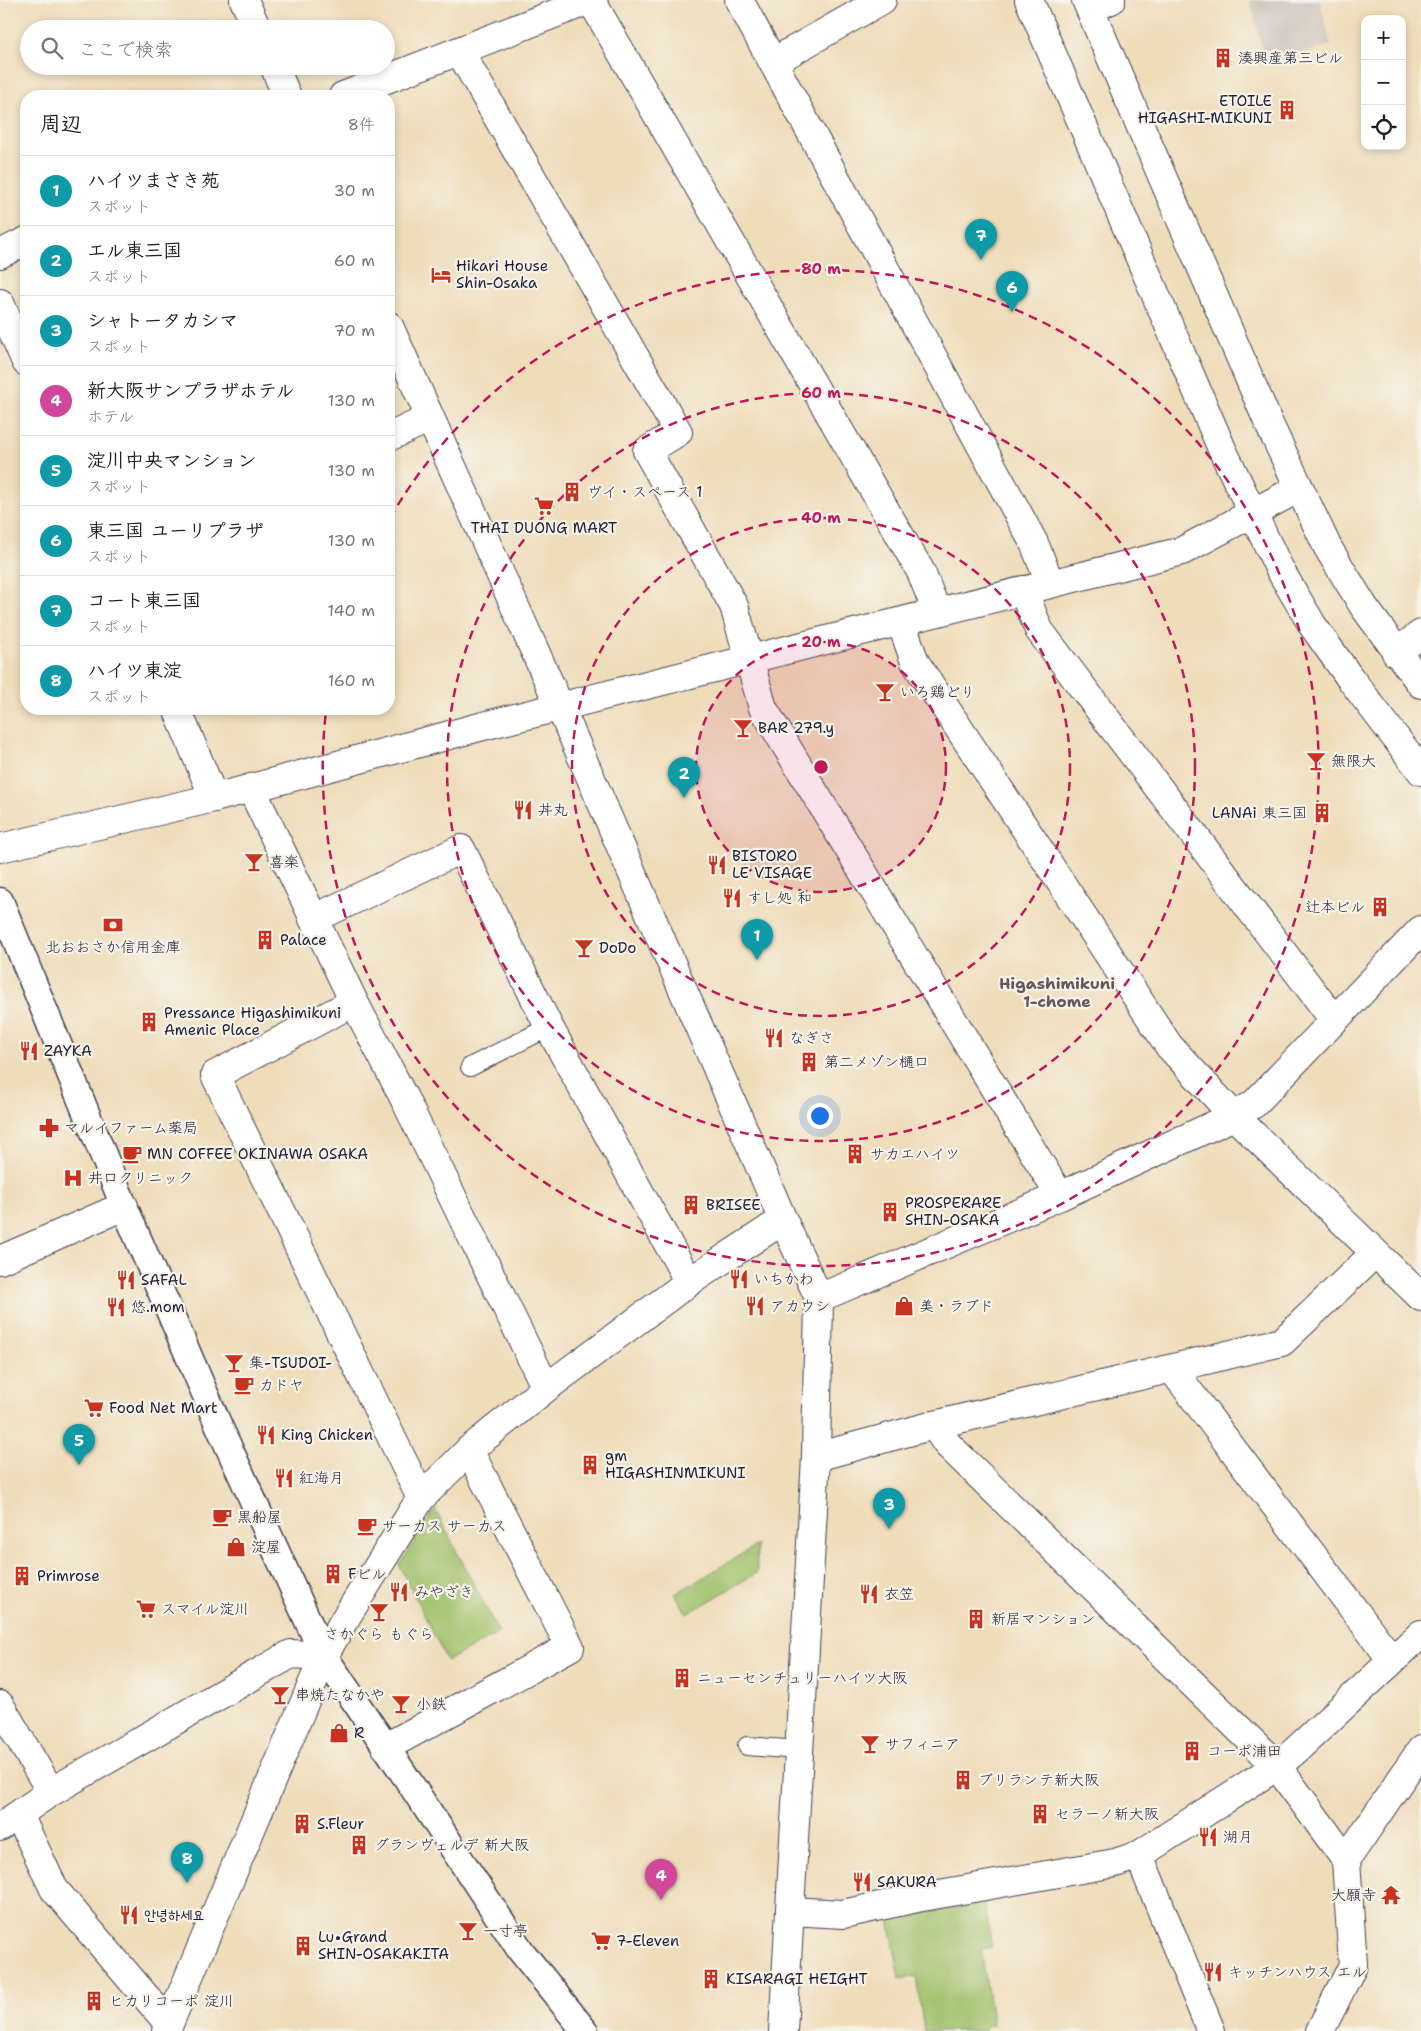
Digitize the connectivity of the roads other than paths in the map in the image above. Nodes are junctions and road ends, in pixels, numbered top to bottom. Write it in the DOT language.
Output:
graph roads {
  1 [pos="244,0"];
  2 [pos="590,0"];
  3 [pos="739,0"];
  4 [pos="882,0"];
  5 [pos="1029,0"];
  6 [pos="1096,3"];
  7 [pos="253,20"];
  8 [pos="460,52"];
  9 [pos="773,62"];
  10 [pos="278,75"];
  11 [pos="284,90"];
  12 [pos="358,90"];
  13 [pos="20,244"];
  14 [pos="0,254"];
  15 [pos="0,303"];
  16 [pos="395,339"];
  17 [pos="20,348"];
  18 [pos="430,418"];
  19 [pos="395,434"];
  20 [pos="1299,488"];
  21 [pos="1252,514"];
  22 [pos="1050,583"];
  23 [pos="1023,590"];
  24 [pos="937,612"];
  25 [pos="900,622"];
  26 [pos="1421,634"];
  27 [pos="1396,653"];
  28 [pos="749,660"];
  29 [pos="1421,684"];
  30 [pos="560,707"];
  31 [pos="179,715"];
  32 [pos="1421,771"];
  33 [pos="251,788"];
  34 [pos="214,798"];
  35 [pos="0,848"];
  36 [pos="0,901"];
  37 [pos="313,918"];
  38 [pos="1421,930"];
  39 [pos="354,1002"];
  40 [pos="1334,1020"];
  41 [pos="549,1027"];
  42 [pos="470,1067"];
  43 [pos="1234,1116"];
  44 [pos="1060,1196"];
  45 [pos="124,1206"];
  46 [pos="783,1220"];
  47 [pos="1375,1253"];
  48 [pos="0,1260"];
  49 [pos="689,1282"];
  50 [pos="1421,1297"];
  51 [pos="819,1298"];
  52 [pos="1172,1368"];
  53 [pos="546,1388"];
  54 [pos="934,1425"];
  55 [pos="469,1450"];
  56 [pos="816,1457"];
  57 [pos="421,1498"];
  58 [pos="1421,1634"];
  59 [pos="324,1656"];
  60 [pos="1392,1660"];
  61 [pos="0,1704"];
  62 [pos="747,1746"];
  63 [pos="386,1747"];
  64 [pos="799,1750"];
  65 [pos="1421,1750"];
  66 [pos="1277,1766"];
  67 [pos="51,1792"];
  68 [pos="10,1821"];
  69 [pos="1139,1855"];
  70 [pos="1346,1860"];
  71 [pos="790,1911"];
  72 [pos="167,2028"];
  73 [pos="585,2031"];
  74 [pos="783,2031"];
  75 [pos="1211,2031"];
  76 [pos="1320,2031"];
  1 -- 7 [label="street"];
  2 -- 8 [label="street"];
  2 -- 24 [label="street"];
  3 -- 9 [label="street"];
  4 -- 9 [label="street"];
  5 -- 21 [label="street"];
  6 -- 20 [label="street"];
  8 -- 12 [label="street"];
  8 -- 28 [label="street"];
  9 -- 22 [label="street"];
  10 -- 11 [label="street"];
  13 -- 14 [label="street"];
  15 -- 17 [label="street"];
  16 -- 18 [label="street"];
  18 -- 19 [label="street"];
  18 -- 30 [label="street"];
  20 -- 21 [label="street"];
  20 -- 27 [label="street"];
  21 -- 22 [label="street"];
  21 -- 32 [label="street"];
  22 -- 23 [label="street"];
  23 -- 24 [label="street"];
  23 -- 40 [label="street"];
  24 -- 25 [label="street"];
  25 -- 28 [label="street"];
  25 -- 43 [label="street"];
  26 -- 27 [label="street"];
  27 -- 29 [label="street"];
  28 -- 30 [label="street"];
  28 -- 44 [label="street"];
  30 -- 33 [label="street"];
  30 -- 46 [label="street"];
  31 -- 34 [label="street"];
  33 -- 34 [label="street"];
  33 -- 37 [label="street"];
  34 -- 35 [label="street"];
  36 -- 45 [label="street"];
  37 -- 39 [label="street"];
  37 -- 41 [label="street"];
  38 -- 40 [label="street"];
  39 -- 53 [label="street"];
  39 -- 57 [label="street"];
  40 -- 43 [label="street"];
  41 -- 42 [label="lane"];
  41 -- 49 [label="street"];
  43 -- 44 [label="street"];
  43 -- 47 [label="street"];
  44 -- 51 [label="street"];
  45 -- 48 [label="street"];
  45 -- 59 [label="street"];
  46 -- 49 [label="street"];
  46 -- 51 [label="street"];
  47 -- 50 [label="street"];
  47 -- 52 [label="street"];
  49 -- 53 [label="street"];
  51 -- 56 [label="street"];
  52 -- 54 [label="street"];
  52 -- 60 [label="street"];
  53 -- 55 [label="street"];
  54 -- 56 [label="street"];
  54 -- 66 [label="street"];
  55 -- 57 [label="street"];
  55 -- 63 [label="street"];
  56 -- 64 [label="street"];
  57 -- 59 [label="street"];
  58 -- 60 [label="street"];
  59 -- 63 [label="street"];
  59 -- 67 [label="street"];
  59 -- 72 [label="street"];
  60 -- 66 [label="street"];
  61 -- 67 [label="street"];
  62 -- 64 [label="lane"];
  63 -- 73 [label="street"];
  64 -- 71 [label="street"];
  65 -- 70 [label="street"];
  66 -- 69 [label="street"];
  66 -- 70 [label="street"];
  67 -- 68 [label="street"];
  68 -- 72 [label="street"];
  69 -- 71 [label="street"];
  69 -- 75 [label="street"];
  70 -- 76 [label="street"];
  71 -- 74 [label="street"];
}
